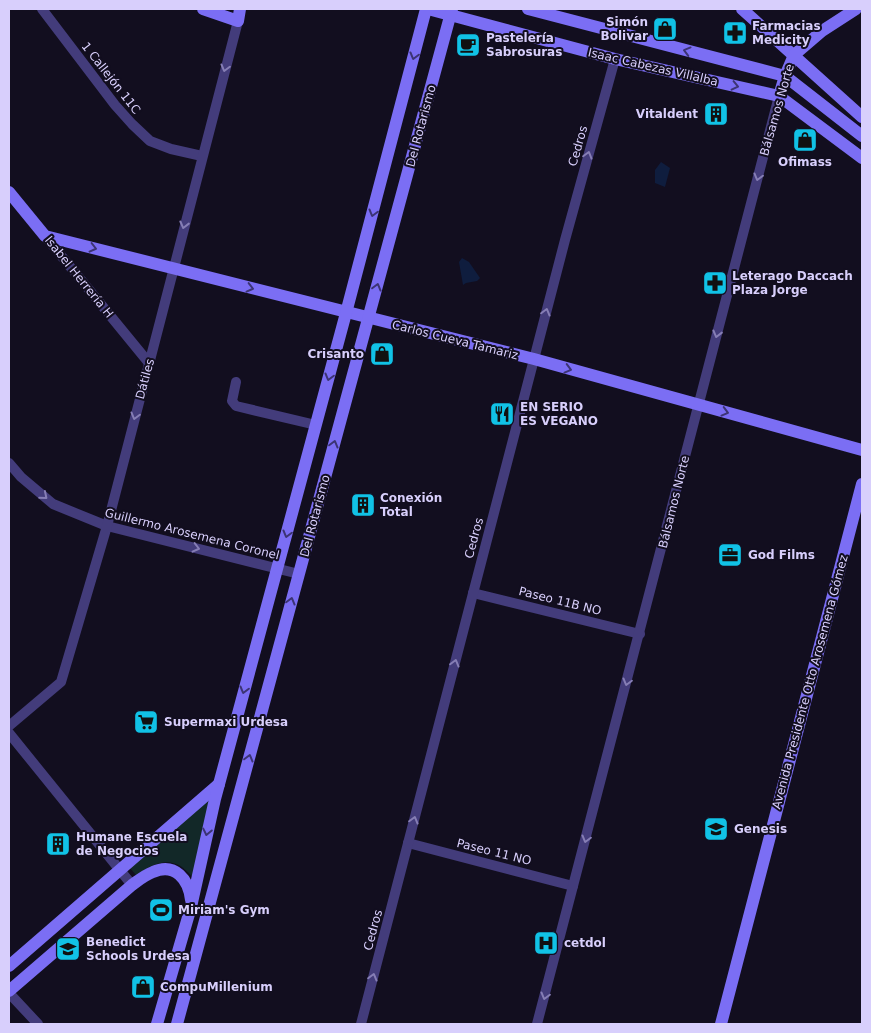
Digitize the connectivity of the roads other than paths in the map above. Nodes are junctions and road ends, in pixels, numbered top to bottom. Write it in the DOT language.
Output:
graph roads {
  1 [pos="42,9"];
  2 [pos="203,9"];
  3 [pos="427,9"];
  4 [pos="528,9"];
  5 [pos="742,9"];
  6 [pos="856,9"];
  7 [pos="451,12"];
  8 [pos="239,15"];
  9 [pos="794,55"];
  10 [pos="615,59"];
  11 [pos="784,76"];
  12 [pos="779,96"];
  13 [pos="862,117"];
  14 [pos="862,136"];
  15 [pos="202,156"];
  16 [pos="862,158"];
  17 [pos="9,192"];
  18 [pos="45,236"];
  19 [pos="174,268"];
  20 [pos="346,313"];
  21 [pos="368,318"];
  22 [pos="534,359"];
  23 [pos="149,363"];
  24 [pos="236,382"];
  25 [pos="699,405"];
  26 [pos="316,426"];
  27 [pos="862,450"];
  28 [pos="9,462"];
  29 [pos="862,484"];
  30 [pos="107,526"];
  31 [pos="277,568"];
  32 [pos="299,574"];
  33 [pos="473,593"];
  34 [pos="640,634"];
  35 [pos="9,726"];
  36 [pos="9,733"];
  37 [pos="219,784"];
  38 [pos="408,843"];
  39 [pos="120,870"];
  40 [pos="132,885"];
  41 [pos="573,886"];
  42 [pos="191,906"];
  43 [pos="9,966"];
  44 [pos="9,992"];
  45 [pos="38,1024"];
  46 [pos="158,1024"];
  47 [pos="178,1024"];
  48 [pos="361,1024"];
  49 [pos="537,1024"];
  50 [pos="721,1024"];
  1 -- 15 [label="street, 1 Callejón 11C"];
  2 -- 8 [label="main road"];
  3 -- 7 [label="main road, Isaac Cabezas Villalba"];
  3 -- 20 [label="main road, Del Rotarismo, one-way"];
  11 -- 4 [label="main road, Isaac Cabezas Villalba, one-way"];
  5 -- 9 [label="main road"];
  6 -- 9 [label="main road, Bálsamos Norte"];
  7 -- 10 [label="main road, Isaac Cabezas Villalba"];
  21 -- 7 [label="main road, Del Rotarismo, one-way"];
  8 -- 15 [label="street, Dátiles, one-way"];
  9 -- 11 [label="main road, Bálsamos Norte"];
  9 -- 13 [label="main road"];
  10 -- 12 [label="main road, Isaac Cabezas Villalba, one-way"];
  22 -- 10 [label="street, Cedros, one-way"];
  11 -- 12 [label="main road, Bálsamos Norte"];
  11 -- 14 [label="main road, Isaac Cabezas Villalba"];
  12 -- 16 [label="main road, Isaac Cabezas Villalba"];
  12 -- 25 [label="street, Bálsamos Norte, one-way"];
  15 -- 19 [label="street, Dátiles, one-way"];
  17 -- 18 [label="main road, Isabel Herrería H"];
  18 -- 19 [label="main road, Carlos Cueva Tamariz, one-way"];
  18 -- 23 [label="street, Isabel Herrería H"];
  19 -- 20 [label="main road, Carlos Cueva Tamariz, one-way"];
  19 -- 23 [label="street, Dátiles"];
  20 -- 21 [label="main road, Carlos Cueva Tamariz"];
  20 -- 26 [label="main road, Del Rotarismo, one-way"];
  21 -- 22 [label="main road, Carlos Cueva Tamariz"];
  32 -- 21 [label="main road, Del Rotarismo, one-way"];
  22 -- 25 [label="main road, Carlos Cueva Tamariz, one-way"];
  22 -- 33 [label="street, Cedros"];
  23 -- 30 [label="street, Dátiles, one-way"];
  24 -- 26 [label="street"];
  25 -- 27 [label="main road, Carlos Cueva Tamariz, one-way"];
  25 -- 34 [label="street, Bálsamos Norte"];
  26 -- 31 [label="main road, Del Rotarismo, one-way"];
  28 -- 30 [label="street, Guillermo Arosemena Coronel, one-way"];
  29 -- 50 [label="main road, Avenida Presidente Otto Arosemena Gómez"];
  30 -- 31 [label="street, Guillermo Arosemena Coronel, one-way"];
  30 -- 35 [label="street, Dátiles"];
  31 -- 32 [label="street, Guillermo Arosemena Coronel"];
  31 -- 37 [label="main road, Del Rotarismo, one-way"];
  47 -- 32 [label="main road, Del Rotarismo, one-way"];
  33 -- 34 [label="street, Paseo 11B NO"];
  38 -- 33 [label="street, Cedros, one-way"];
  34 -- 41 [label="street, Bálsamos Norte, one-way"];
  36 -- 39 [label="street"];
  37 -- 39 [label="main road"];
  37 -- 42 [label="main road, Del Rotarismo, one-way"];
  38 -- 41 [label="street, Paseo 11 NO"];
  48 -- 38 [label="street, Cedros, one-way"];
  39 -- 40 [label="street"];
  39 -- 43 [label="main road"];
  40 -- 42 [label="main road"];
  40 -- 44 [label="main road"];
  41 -- 49 [label="street, Bálsamos Norte, one-way"];
  42 -- 46 [label="main road, Del Rotarismo"];
  44 -- 45 [label="street"];
}
